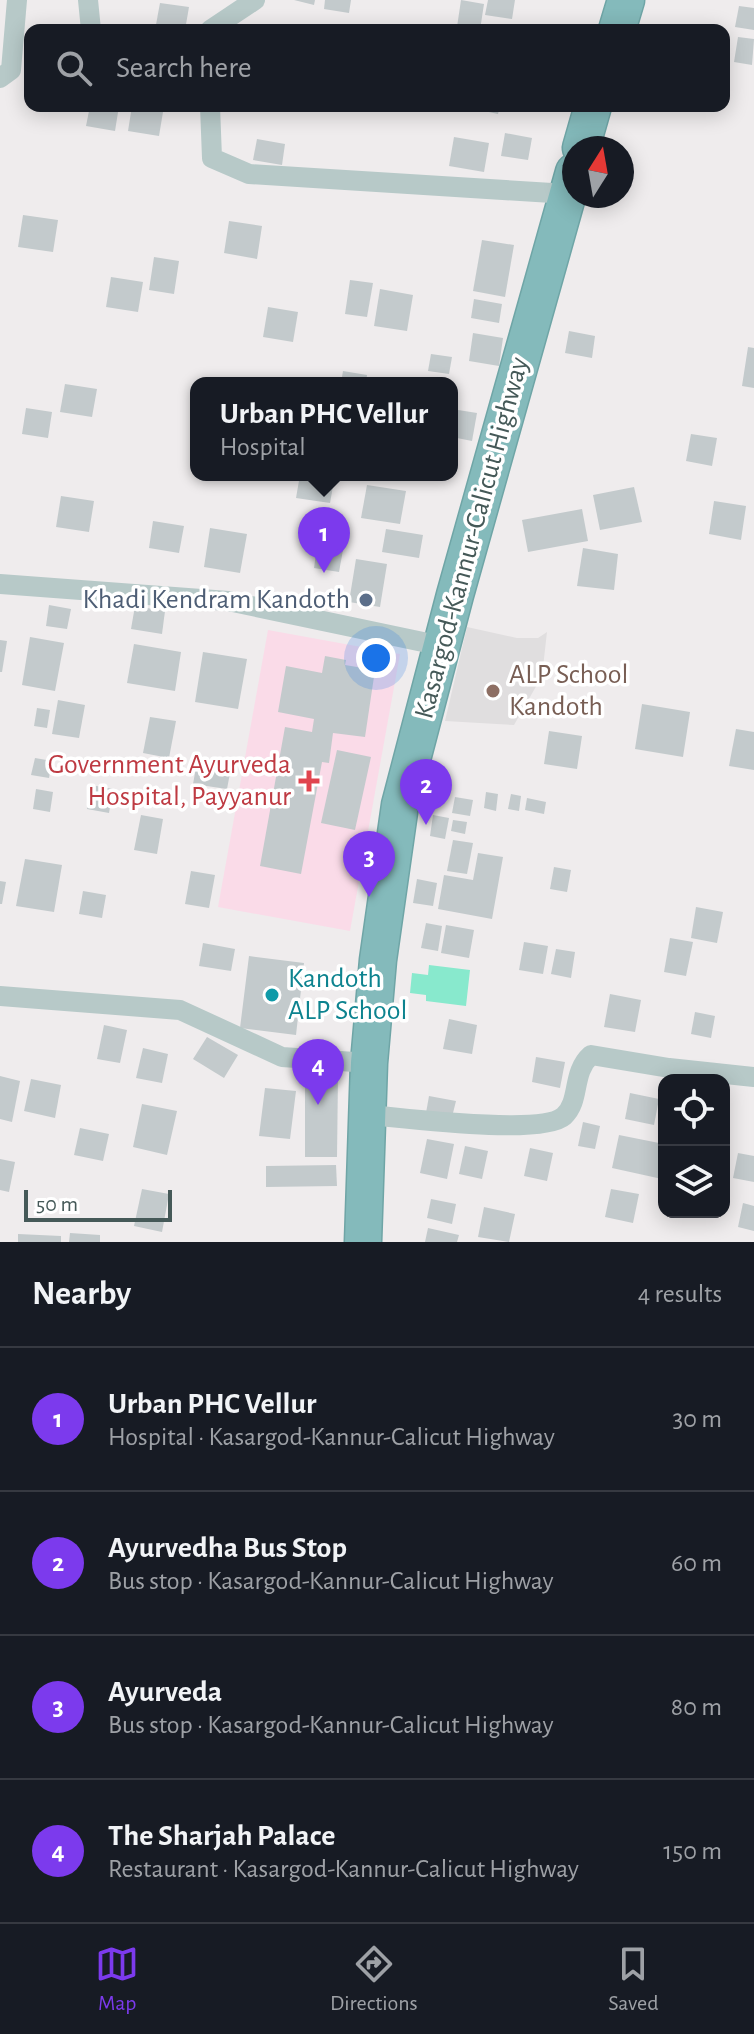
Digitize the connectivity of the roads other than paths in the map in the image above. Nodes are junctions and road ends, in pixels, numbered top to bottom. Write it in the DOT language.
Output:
graph roads {
  1 [pos="17,0"];
  2 [pos="88,0"];
  3 [pos="255,0"];
  4 [pos="626,0"];
  5 [pos="90,24"];
  6 [pos="219,24"];
  7 [pos="619,24"];
  8 [pos="0,78"];
  9 [pos="210,112"];
  10 [pos="591,112"];
  11 [pos="584,136"];
  12 [pos="562,183"];
  13 [pos="564,208"];
  14 [pos="0,584"];
  15 [pos="442,646"];
  16 [pos="0,996"];
  17 [pos="369,1063"];
  18 [pos="754,1077"];
  19 [pos="369,1115"];
  20 [pos="363,1242"];
  1 -- 8 [label="street"];
  2 -- 5 [label="street"];
  3 -- 6 [label="street"];
  4 -- 7 [label="highway"];
  9 -- 12 [label="street"];
  10 -- 11 [label="highway"];
  13 -- 15 [label="highway, Kasargod-Kannur-Calicut Highway"];
  14 -- 15 [label="street"];
  15 -- 17 [label="highway, Kasargod-Kannur-Calicut Highway"];
  16 -- 17 [label="street"];
  17 -- 19 [label="highway, Kasargod-Kannur-Calicut Highway"];
  18 -- 19 [label="street"];
  19 -- 20 [label="highway, Kasargod-Kannur-Calicut Highway"];
}
